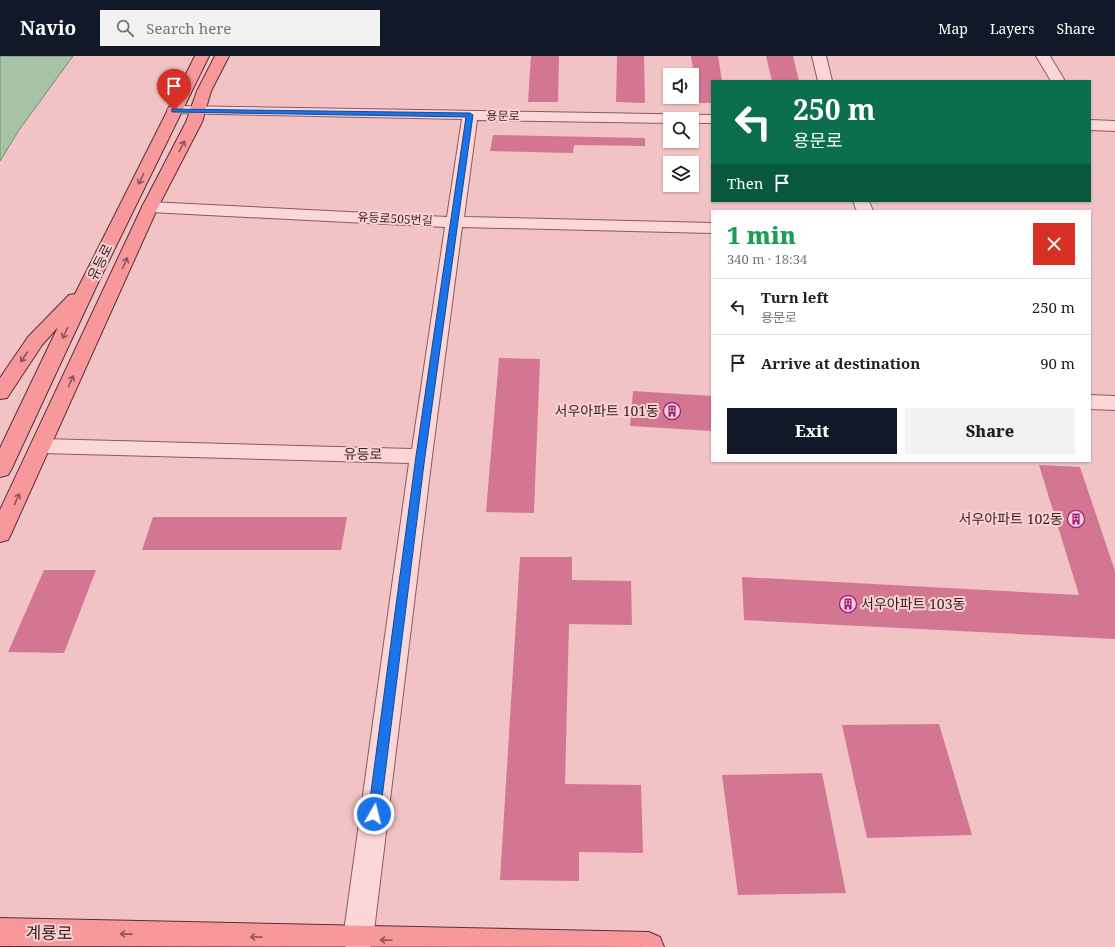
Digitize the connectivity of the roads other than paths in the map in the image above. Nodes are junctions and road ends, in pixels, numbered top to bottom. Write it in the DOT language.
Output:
graph roads {
  1 [pos="202,56"];
  2 [pos="222,56"];
  3 [pos="819,56"];
  4 [pos="1043,56"];
  5 [pos="825,80"];
  6 [pos="1057,80"];
  7 [pos="174,110"];
  8 [pos="199,111"];
  9 [pos="470,115"];
  10 [pos="711,119"];
  11 [pos="1091,125"];
  12 [pos="1115,126"];
  13 [pos="150,207"];
  14 [pos="454,222"];
  15 [pos="711,228"];
  16 [pos="88,287"];
  17 [pos="0,393"];
  18 [pos="1091,402"];
  19 [pos="1115,402"];
  20 [pos="42,446"];
  21 [pos="420,456"];
  22 [pos="0,470"];
  23 [pos="0,534"];
  24 [pos="0,932"];
  25 [pos="358,939"];
  26 [pos="649,947"];
  1 -- 7 [label="main road, 유등로"];
  2 -- 8 [label="main road, 유등로"];
  3 -- 5 [label="street"];
  4 -- 6 [label="street"];
  7 -- 8 [label="street, 용문로"];
  7 -- 16 [label="main road, 유등로, one-way"];
  8 -- 9 [label="street, 용문로"];
  13 -- 8 [label="main road, 유등로, one-way"];
  9 -- 10 [label="street, 용문로"];
  9 -- 14 [label="street"];
  11 -- 12 [label="street"];
  13 -- 14 [label="street, 유등로505번길"];
  20 -- 13 [label="main road, 유등로, one-way"];
  14 -- 15 [label="street, 유등로505번길"];
  14 -- 21 [label="street"];
  16 -- 17 [label="main road, one-way"];
  16 -- 22 [label="main road, 유등로, one-way"];
  18 -- 19 [label="street"];
  20 -- 21 [label="street, 유등로"];
  23 -- 20 [label="main road, 유등로, one-way"];
  21 -- 25 [label="street"];
  25 -- 24 [label="main road, 계룡로, one-way"];
  26 -- 25 [label="main road, 계룡로, one-way"];
}
